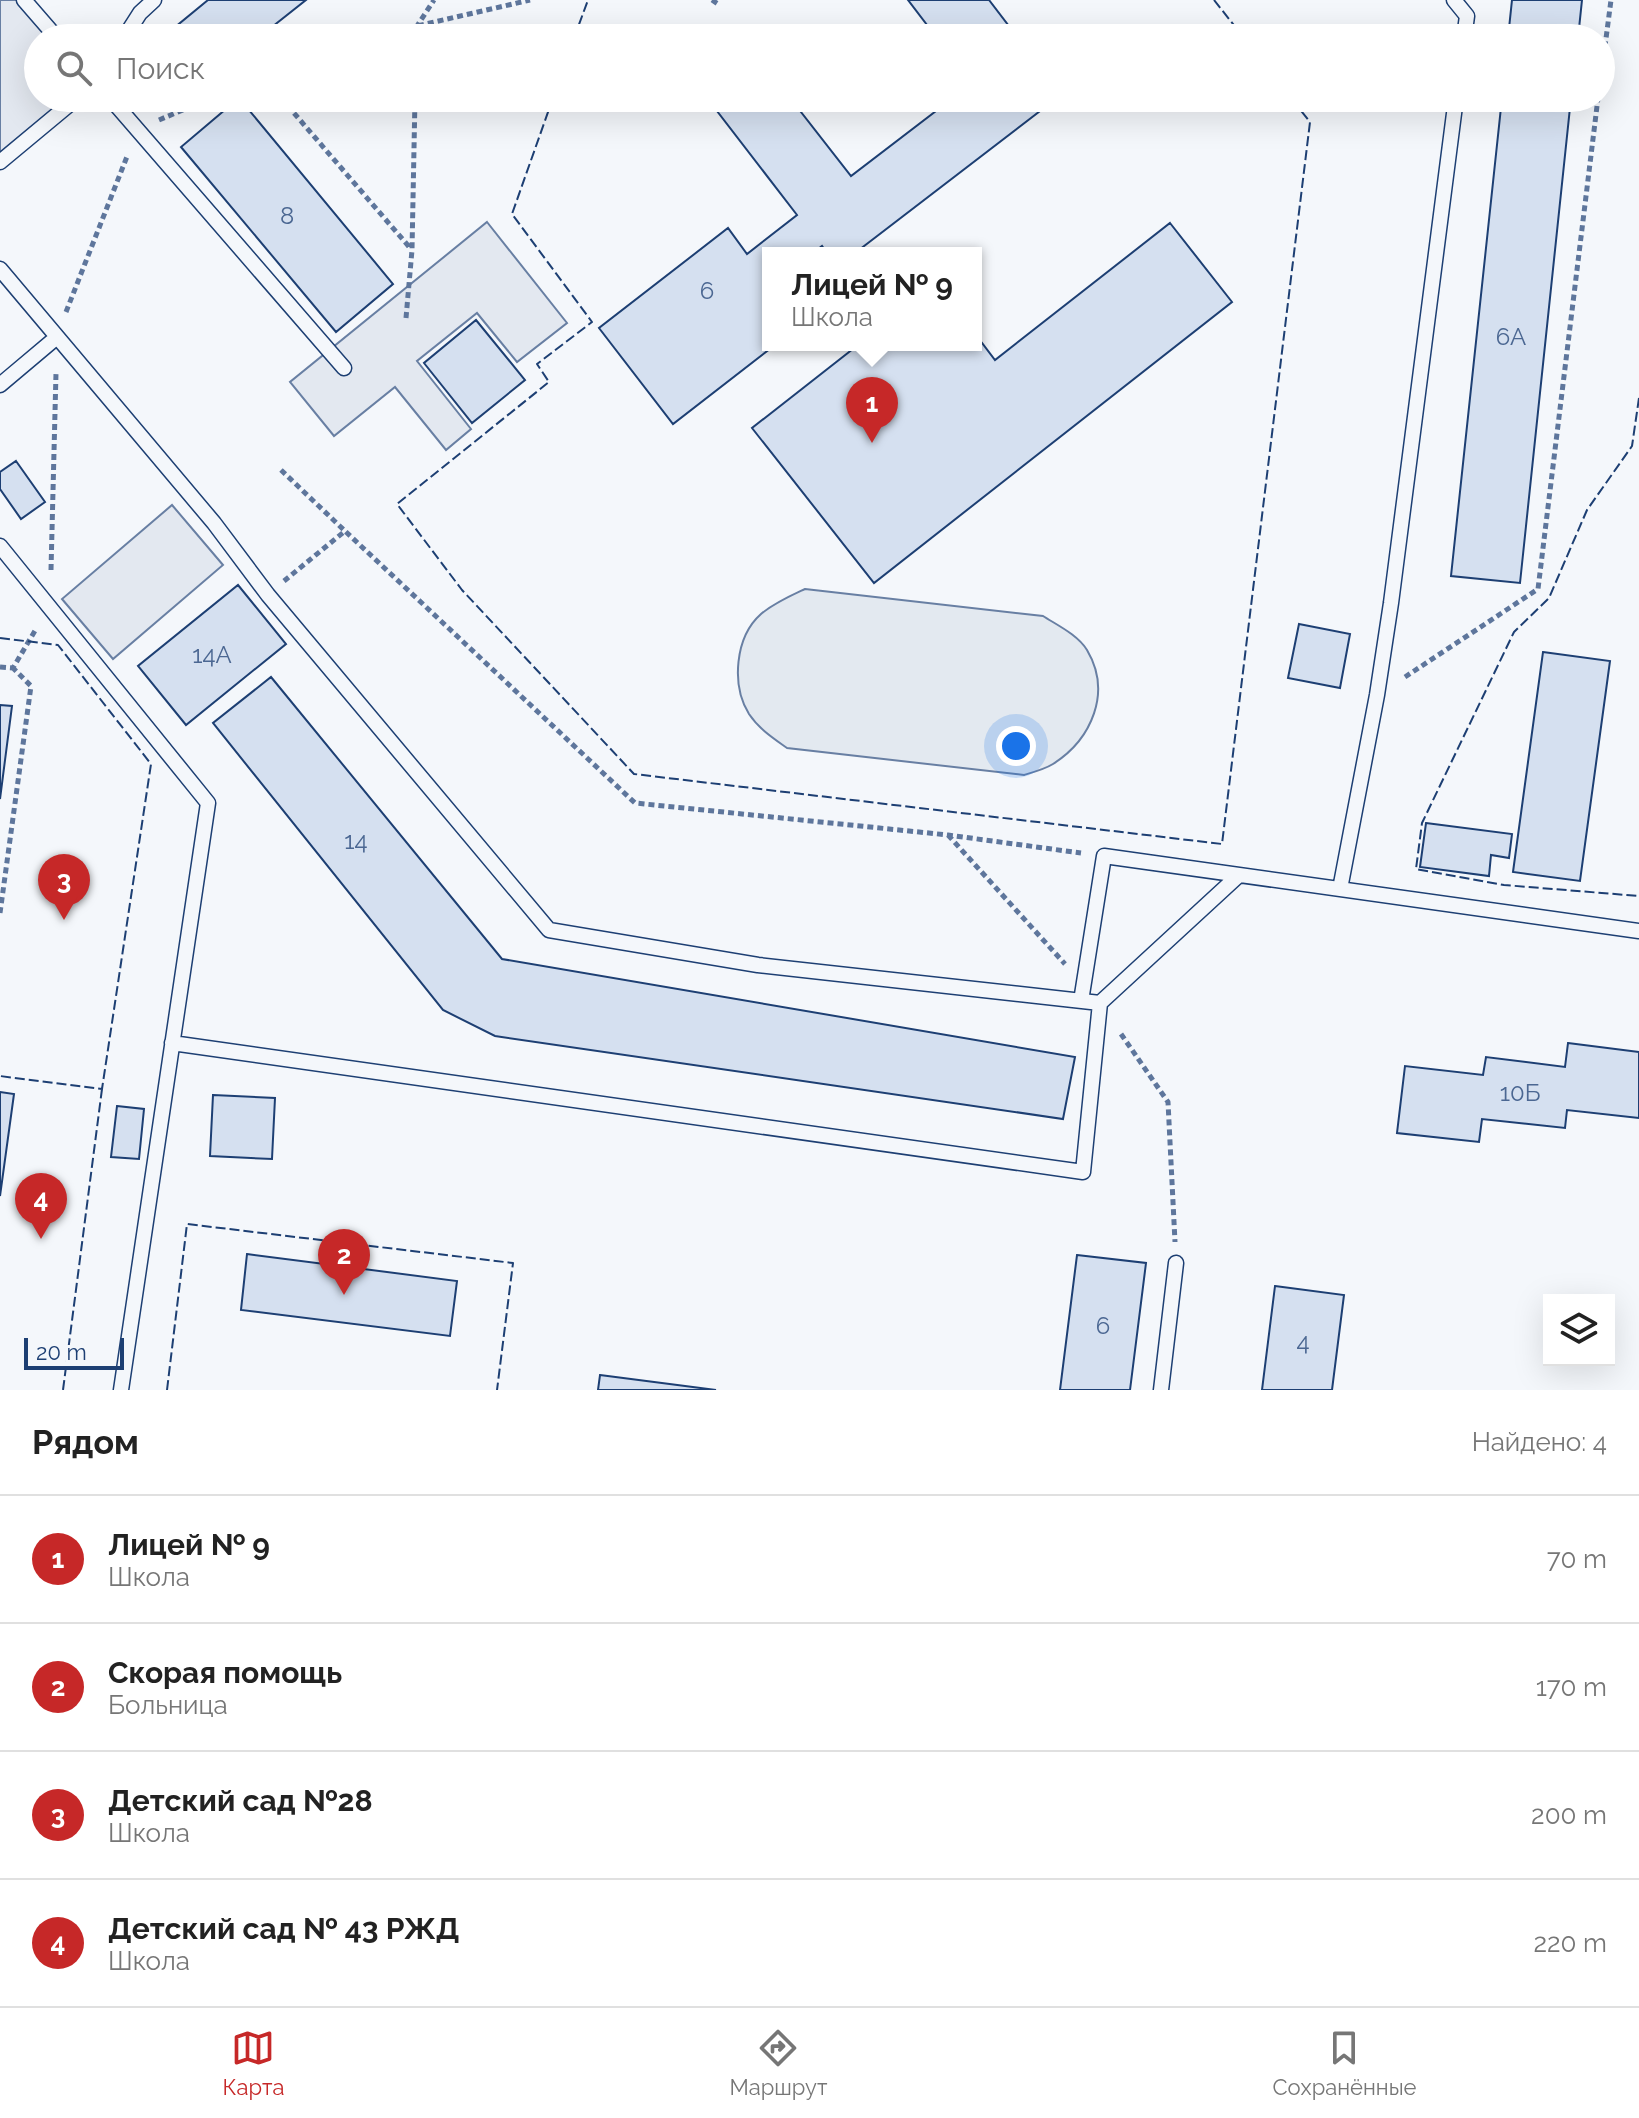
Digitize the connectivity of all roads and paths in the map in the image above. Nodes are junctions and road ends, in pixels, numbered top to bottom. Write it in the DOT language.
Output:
graph roads {
  1 [pos="24,0"];
  2 [pos="154,0"];
  3 [pos="434,0"];
  4 [pos="530,0"];
  5 [pos="712,0"];
  6 [pos="1454,0"];
  7 [pos="1611,0"];
  8 [pos="718,4"];
  9 [pos="45,24"];
  10 [pos="133,24"];
  11 [pos="418,24"];
  12 [pos="426,24"];
  13 [pos="1466,24"];
  14 [pos="1608,24"];
  15 [pos="60,112"];
  16 [pos="123,112"];
  17 [pos="177,112"];
  18 [pos="293,112"];
  19 [pos="415,112"];
  20 [pos="1454,112"];
  21 [pos="1596,112"];
  22 [pos="138,128"];
  23 [pos="0,162"];
  24 [pos="412,250"];
  25 [pos="0,269"];
  26 [pos="406,318"];
  27 [pos="57,337"];
  28 [pos="344,368"];
  29 [pos="0,385"];
  30 [pos="281,470"];
  31 [pos="345,531"];
  32 [pos="0,546"];
  33 [pos="268,595"];
  34 [pos="50,605"];
  35 [pos="0,667"];
  36 [pos="13,668"];
  37 [pos="1377,695"];
  38 [pos="1104,856"];
  39 [pos="1239,875"];
  40 [pos="1340,889"];
  41 [pos="0,913"];
  42 [pos="1639,931"];
  43 [pos="1081,1001"];
  44 [pos="1100,1003"];
  45 [pos="172,1043"];
  46 [pos="1176,1263"];
  47 [pos="121,1390"];
  48 [pos="1161,1390"];
  1 -- 9 [label="lane"];
  2 -- 10 [label="lane"];
  3 -- 11 [label="path"];
  4 -- 12 [label="path"];
  5 -- 8 [label="path"];
  6 -- 13 [label="lane"];
  7 -- 14 [label="path"];
  15 -- 23 [label="lane"];
  16 -- 22 [label="lane"];
  17 -- 22 [label="path"];
  18 -- 24 [label="path"];
  19 -- 24 [label="path"];
  20 -- 37 [label="lane"];
  21 -- 37 [label="path"];
  22 -- 27 [label="path"];
  22 -- 28 [label="lane"];
  24 -- 26 [label="path"];
  25 -- 27 [label="lane"];
  27 -- 29 [label="lane"];
  27 -- 33 [label="lane"];
  27 -- 34 [label="path"];
  30 -- 31 [label="path"];
  31 -- 33 [label="path"];
  31 -- 38 [label="path"];
  32 -- 34 [label="lane"];
  33 -- 43 [label="lane"];
  34 -- 36 [label="path"];
  34 -- 45 [label="lane"];
  35 -- 36 [label="path"];
  36 -- 41 [label="path"];
  37 -- 40 [label="lane"];
  38 -- 39 [label="lane"];
  38 -- 43 [label="lane"];
  39 -- 40 [label="lane"];
  39 -- 44 [label="lane"];
  40 -- 42 [label="lane"];
  43 -- 44 [label="lane"];
  44 -- 45 [label="lane"];
  45 -- 47 [label="lane"];
  46 -- 48 [label="lane"];
}
